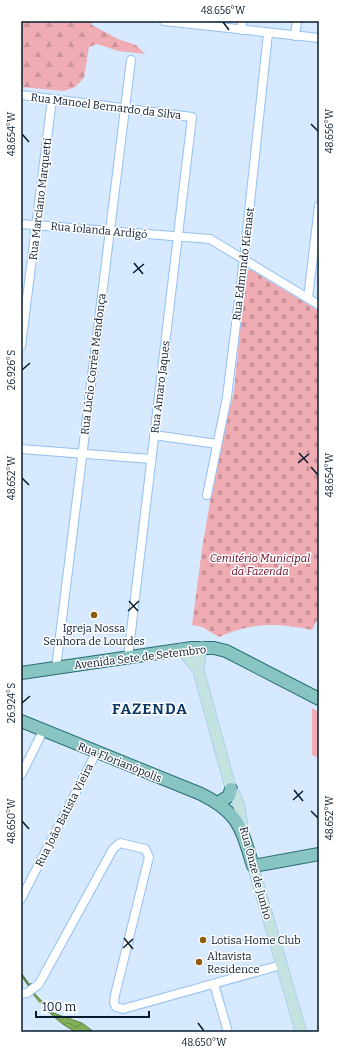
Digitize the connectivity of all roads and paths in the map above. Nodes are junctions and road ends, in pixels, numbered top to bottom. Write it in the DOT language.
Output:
graph roads {
  1 [pos="164,21"];
  2 [pos="242,21"];
  3 [pos="297,21"];
  4 [pos="242,30"];
  5 [pos="268,32"];
  6 [pos="295,36"];
  7 [pos="319,38"];
  8 [pos="131,60"];
  9 [pos="21,95"];
  10 [pos="52,99"];
  11 [pos="125,108"];
  12 [pos="192,116"];
  13 [pos="319,206"];
  14 [pos="21,224"];
  15 [pos="36,225"];
  16 [pos="110,231"];
  17 [pos="178,236"];
  18 [pos="244,259"];
  19 [pos="308,298"];
  20 [pos="319,305"];
  21 [pos="21,346"];
  22 [pos="154,435"];
  23 [pos="217,444"];
  24 [pos="21,449"];
  25 [pos="82,454"];
  26 [pos="151,459"];
  27 [pos="207,495"];
  28 [pos="202,647"];
  29 [pos="181,649"];
  30 [pos="128,657"];
  31 [pos="56,668"];
  32 [pos="198,669"];
  33 [pos="21,673"];
  34 [pos="319,700"];
  35 [pos="21,721"];
  36 [pos="43,731"];
  37 [pos="96,753"];
  38 [pos="21,775"];
  39 [pos="231,789"];
  40 [pos="218,802"];
  41 [pos="242,829"];
  42 [pos="319,854"];
  43 [pos="253,866"];
  44 [pos="21,899"];
  45 [pos="281,965"];
  46 [pos="214,984"];
  47 [pos="24,994"];
  48 [pos="228,1032"];
  49 [pos="301,1032"];
  1 -- 4 [label="street"];
  2 -- 4 [label="street"];
  3 -- 6 [label="street"];
  4 -- 5 [label="street"];
  5 -- 6 [label="street"];
  5 -- 18 [label="street, Rua Edmundo Kienast"];
  6 -- 7 [label="street"];
  8 -- 11 [label="street, Rua Lúcio Corrêa Mendonça"];
  9 -- 10 [label="street, Rua Manoel Bernardo da Silva"];
  10 -- 11 [label="street, Rua Manoel Bernardo da Silva"];
  10 -- 15 [label="street, Rua Marciano Marquetti"];
  11 -- 12 [label="street, Rua Manoel Bernardo da Silva"];
  11 -- 16 [label="street, Rua Lúcio Corrêa Mendonça"];
  12 -- 17 [label="street, Rua Amaro Jaques"];
  13 -- 19 [label="street"];
  14 -- 15 [label="street, Rua Iolanda Ardigó"];
  15 -- 16 [label="street, Rua Iolanda Ardigó"];
  15 -- 21 [label="street, Rua Marciano Marquetti"];
  16 -- 17 [label="street, Rua Iolanda Ardigó"];
  16 -- 25 [label="street, Rua Lúcio Corrêa Mendonça"];
  17 -- 18 [label="street, Rua Iolanda Ardigó"];
  17 -- 22 [label="street, Rua Amaro Jaques"];
  18 -- 19 [label="street, Rua Iolanda Ardigó"];
  18 -- 23 [label="street, Rua Edmundo Kienast"];
  19 -- 20 [label="street, Rua Iolanda Ardigó"];
  22 -- 23 [label="street"];
  22 -- 26 [label="street, Rua Amaro Jaques"];
  23 -- 27 [label="street, Rua Edmundo Kienast"];
  24 -- 25 [label="street"];
  25 -- 26 [label="street"];
  25 -- 31 [label="street, Rua Lúcio Corrêa Mendonça"];
  26 -- 30 [label="street, Rua Amaro Jaques"];
  28 -- 29 [label="main road, Avenida Sete de Setembro"];
  28 -- 32 [label="main road, Rua Onze de Junho"];
  28 -- 34 [label="main road, Avenida Sete de Setembro"];
  29 -- 30 [label="main road, Avenida Sete de Setembro"];
  29 -- 32 [label="main road, Rua Onze de Junho"];
  30 -- 31 [label="main road, Avenida Sete de Setembro"];
  31 -- 33 [label="main road, Avenida Sete de Setembro"];
  32 -- 39 [label="main road, Rua Onze de Junho"];
  35 -- 36 [label="main road, Rua Florianópolis"];
  36 -- 37 [label="main road, Rua Florianópolis"];
  36 -- 38 [label="street"];
  37 -- 40 [label="main road, Rua Florianópolis"];
  37 -- 44 [label="street, Rua João Batista Vieira"];
  39 -- 40 [label="main road"];
  39 -- 41 [label="main road, Rua Onze de Junho"];
  40 -- 41 [label="main road, Rua Florianópolis"];
  41 -- 43 [label="main road, Rua Onze de Junho"];
  42 -- 43 [label="main road"];
  43 -- 45 [label="main road, Rua Onze de Junho"];
  45 -- 46 [label="street"];
  45 -- 49 [label="main road, Rua Onze de Junho"];
  46 -- 47 [label="street"];
  46 -- 48 [label="street"];
}
